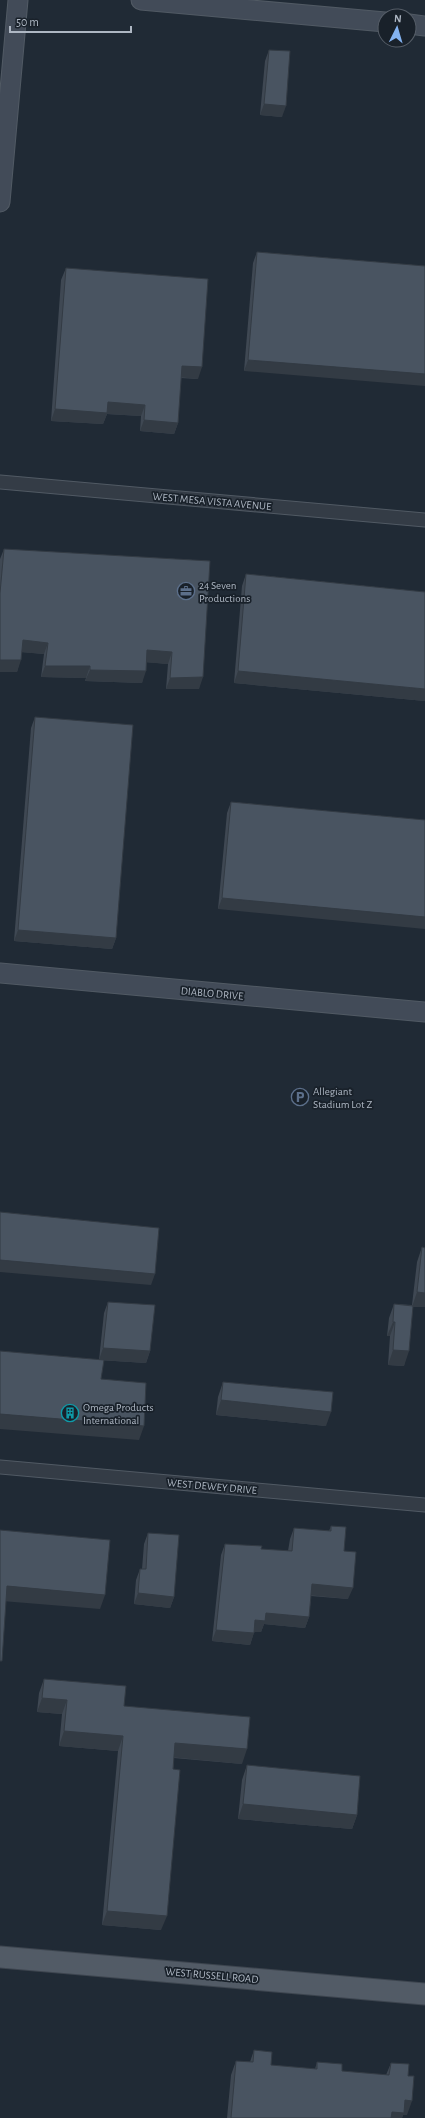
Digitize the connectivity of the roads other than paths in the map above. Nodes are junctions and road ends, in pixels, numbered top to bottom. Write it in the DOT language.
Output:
graph roads {
  1 [pos="18,0"];
  2 [pos="141,0"];
  3 [pos="377,21"];
  4 [pos="0,202"];
  5 [pos="0,482"];
  6 [pos="425,520"];
  7 [pos="0,973"];
  8 [pos="425,1012"];
  9 [pos="0,1467"];
  10 [pos="425,1505"];
  11 [pos="0,1957"];
  12 [pos="425,1994"];
  1 -- 4 [label="street"];
  2 -- 3 [label="street"];
  5 -- 6 [label="street, WEST MESA VISTA AVENUE"];
  7 -- 8 [label="street, DIABLO DRIVE"];
  9 -- 10 [label="street, WEST DEWEY DRIVE"];
  11 -- 12 [label="main road, WEST RUSSELL ROAD"];
}
